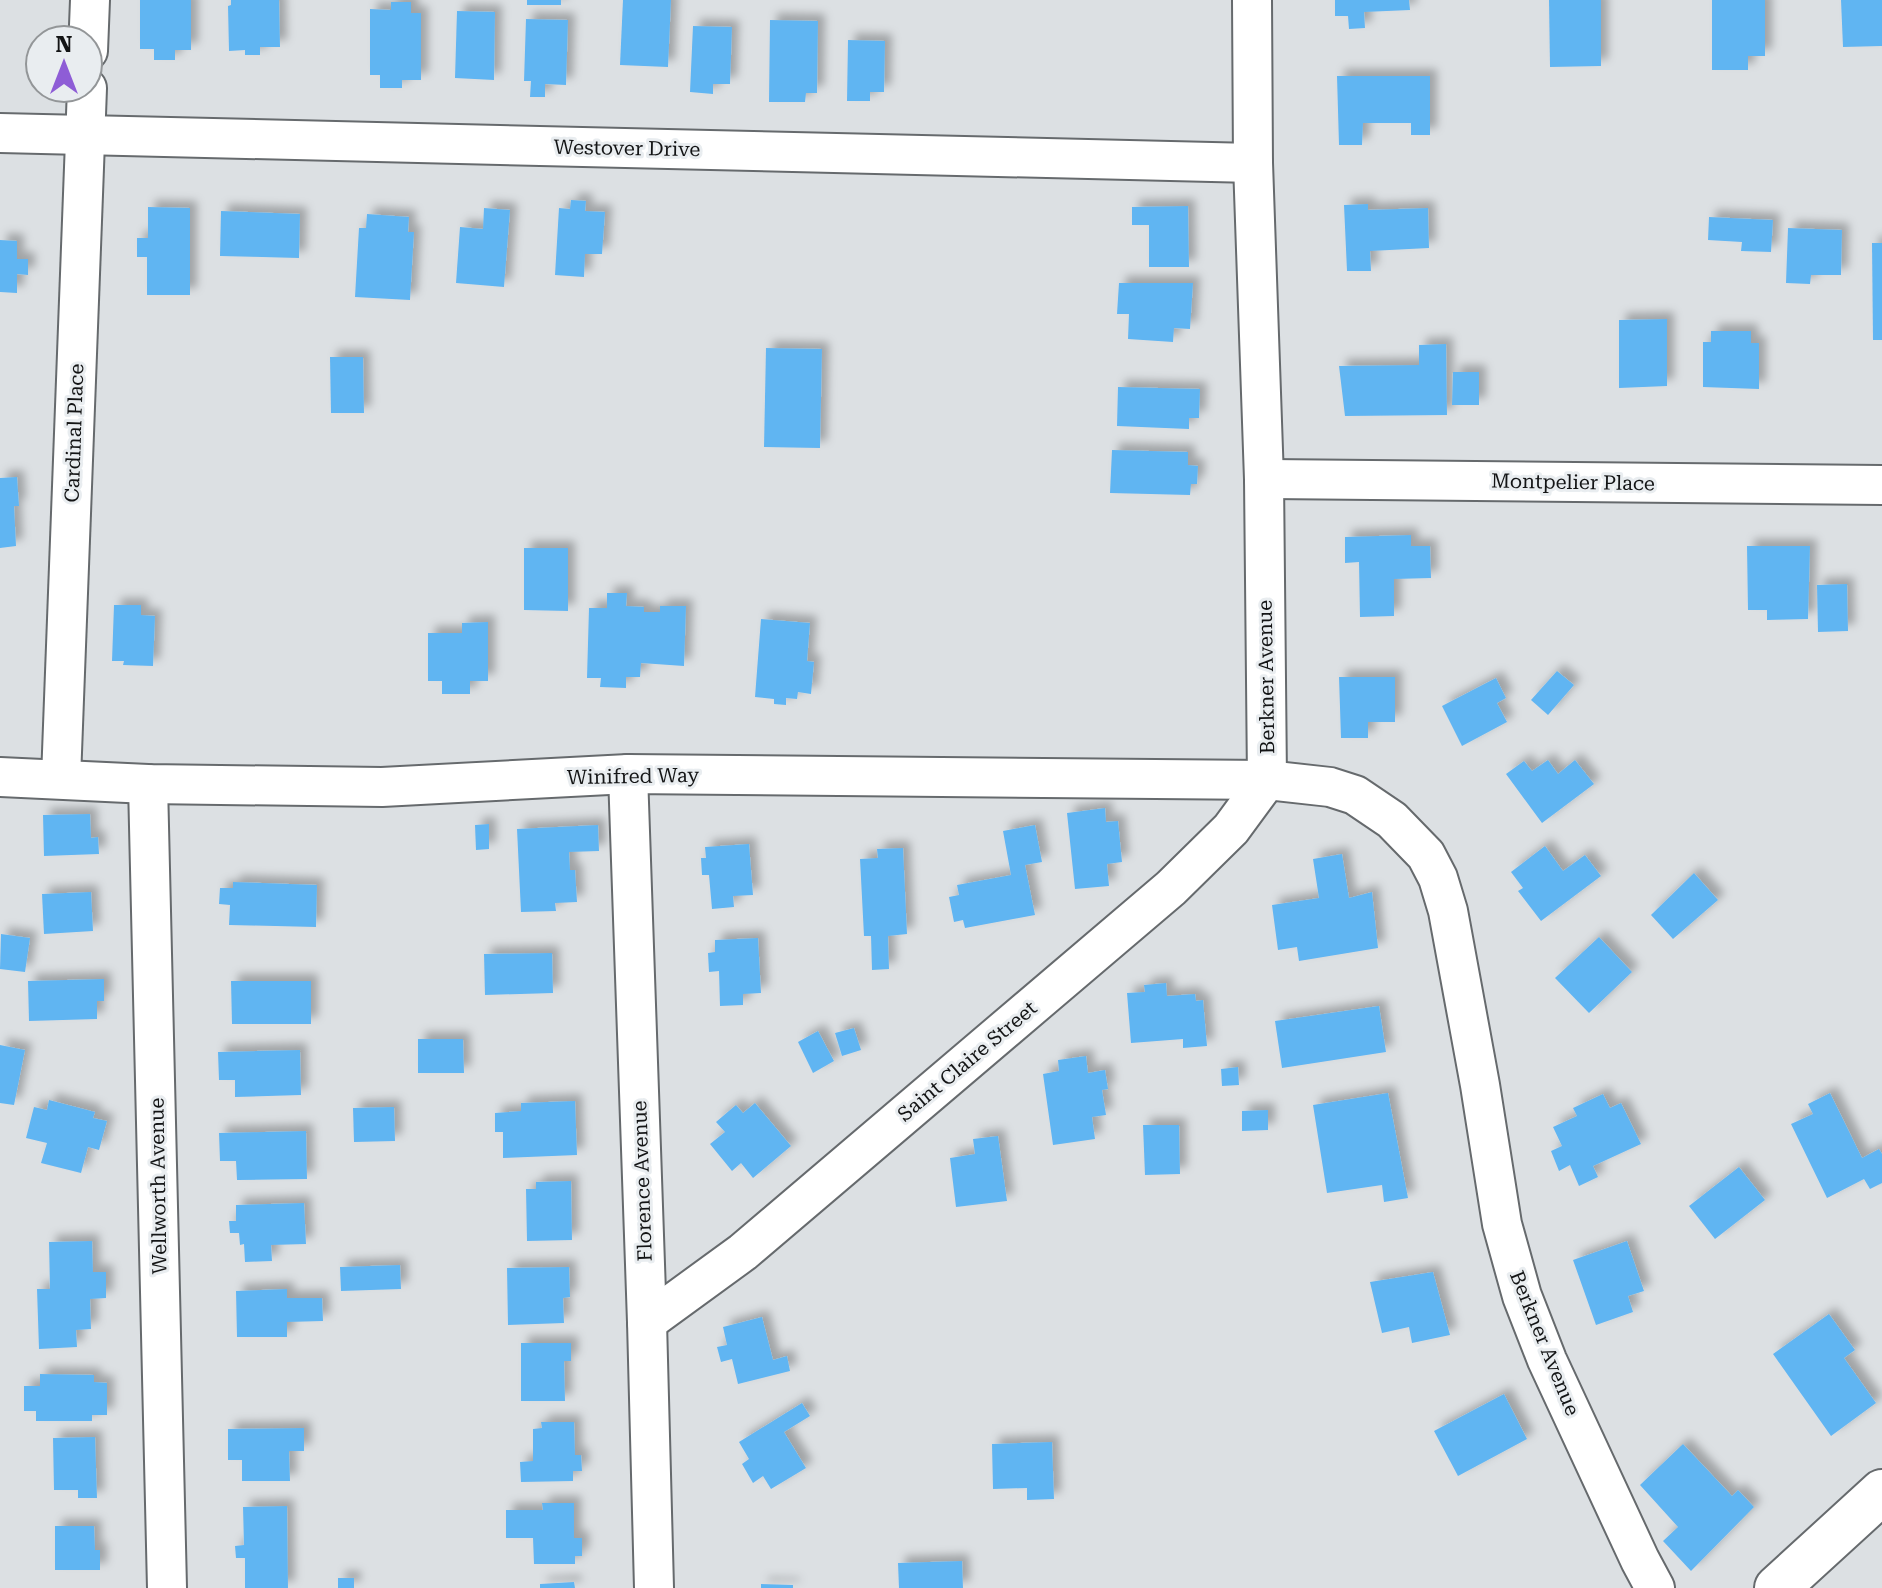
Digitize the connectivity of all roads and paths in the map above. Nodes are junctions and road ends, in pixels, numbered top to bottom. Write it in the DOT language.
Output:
graph roads {
  1 [pos="90,0"];
  2 [pos="1252,0"];
  3 [pos="89,24"];
  4 [pos="86,104"];
  5 [pos="0,133"];
  6 [pos="85,135"];
  7 [pos="1253,163"];
  8 [pos="1264,479"];
  9 [pos="1882,485"];
  10 [pos="628,774"];
  11 [pos="0,777"];
  12 [pos="61,779"];
  13 [pos="1267,780"];
  14 [pos="148,784"];
  15 [pos="647,1322"];
  16 [pos="1882,1492"];
  17 [pos="167,1588"];
  18 [pos="654,1588"];
  19 [pos="1655,1588"];
  20 [pos="1777,1588"];
  1 -- 3 [label="street"];
  2 -- 7 [label="street, Berkner Avenue"];
  4 -- 6 [label="street, Cardinal Place"];
  5 -- 6 [label="street, Westover Drive"];
  6 -- 7 [label="street, Westover Drive"];
  6 -- 12 [label="street, Cardinal Place"];
  7 -- 8 [label="street, Berkner Avenue"];
  8 -- 9 [label="street, Montpelier Place"];
  8 -- 13 [label="street, Berkner Avenue"];
  10 -- 13 [label="street, Winifred Way"];
  10 -- 14 [label="street, Winifred Way"];
  10 -- 15 [label="street, Florence Avenue"];
  11 -- 12 [label="street, Winifred Way"];
  12 -- 14 [label="street, Winifred Way"];
  13 -- 15 [label="street, Saint Claire Street"];
  13 -- 19 [label="street, Berkner Avenue"];
  14 -- 17 [label="street, Wellworth Avenue"];
  15 -- 18 [label="street, Florence Avenue"];
  16 -- 20 [label="street"];
}
